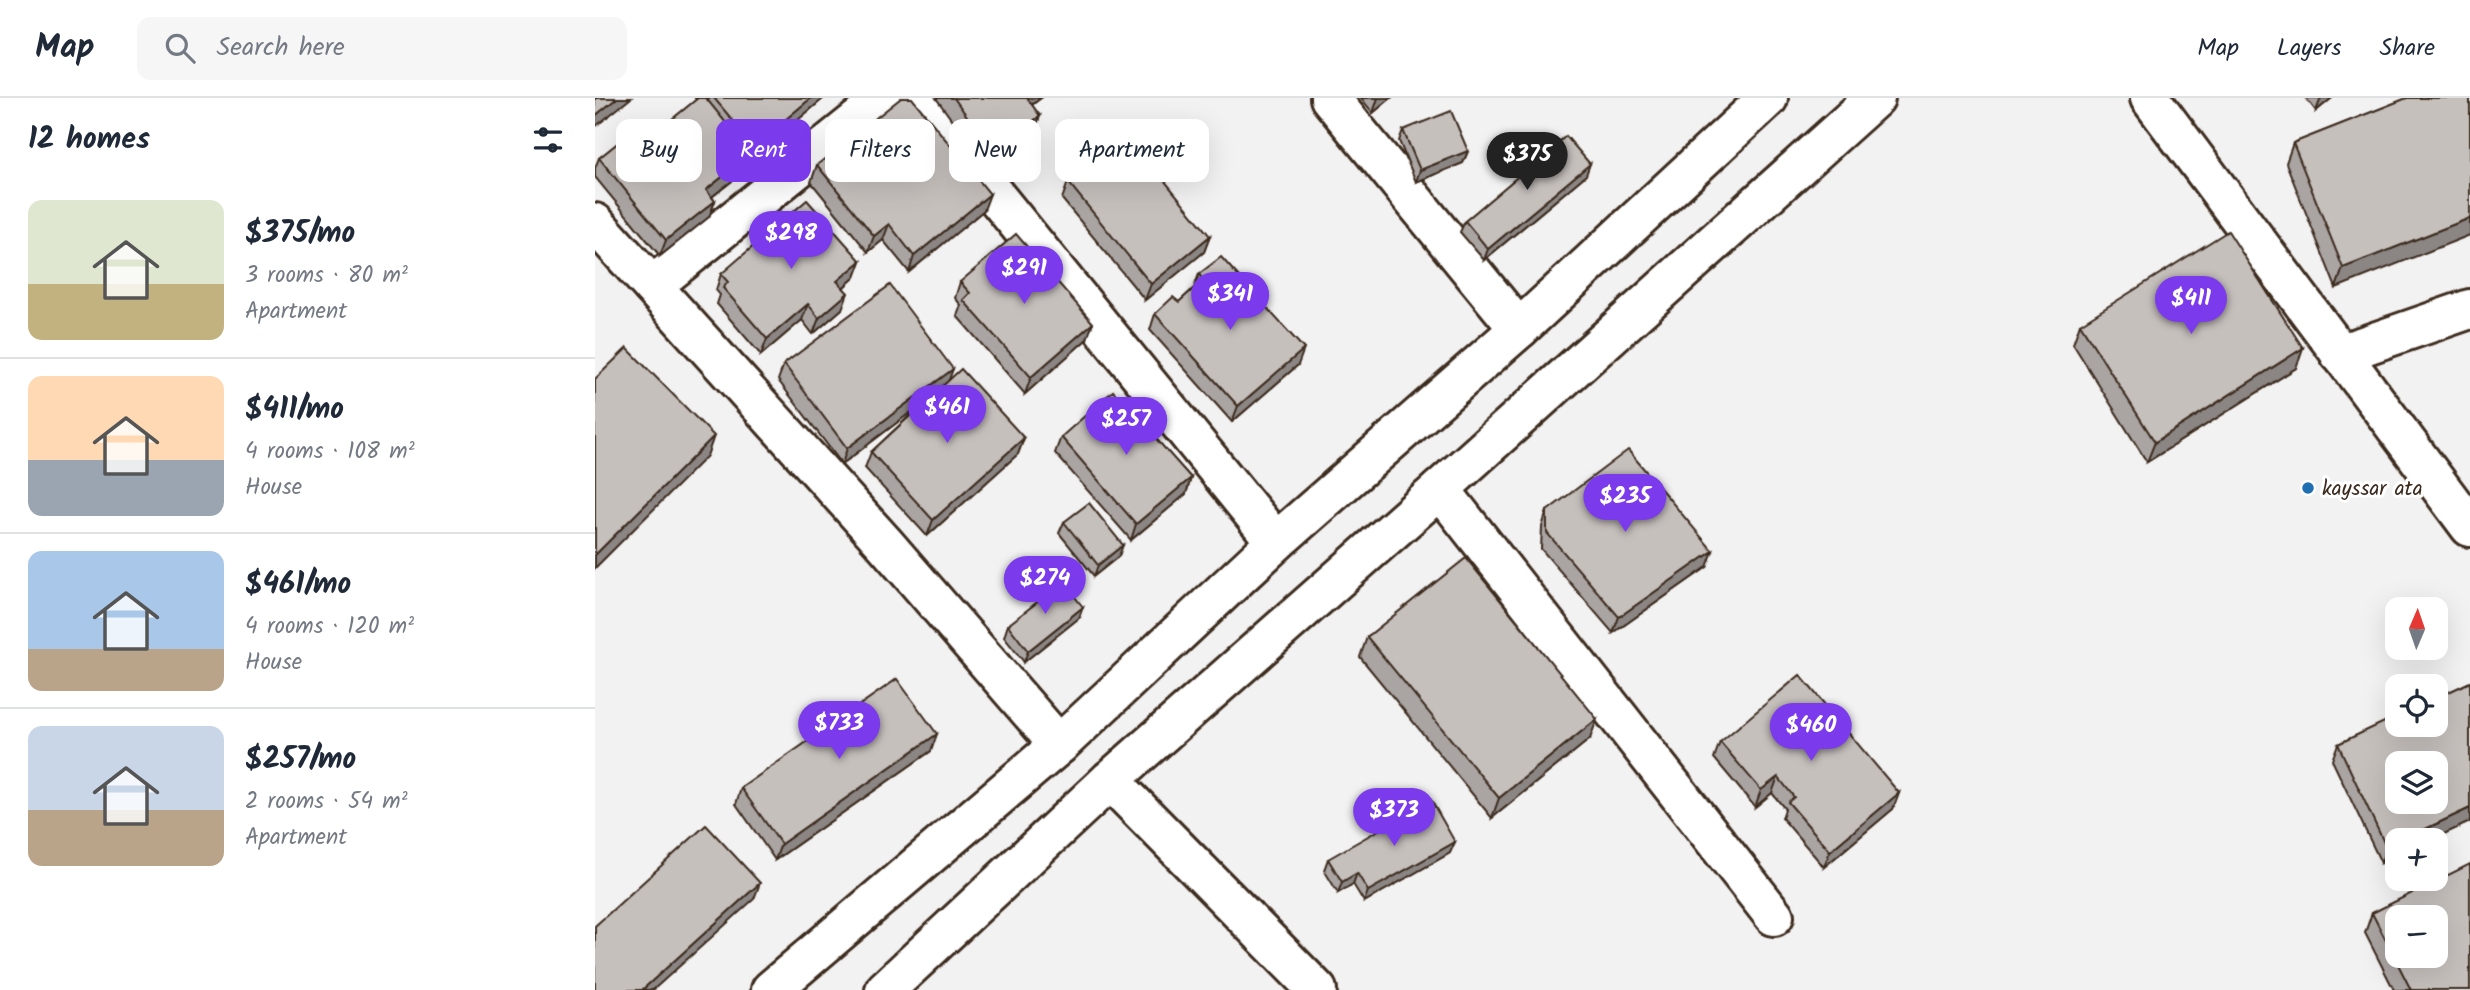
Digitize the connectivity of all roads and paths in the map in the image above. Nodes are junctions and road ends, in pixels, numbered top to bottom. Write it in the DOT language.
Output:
graph roads {
  1 [pos="885,98"];
  2 [pos="916,98"];
  3 [pos="1330,98"];
  4 [pos="1767,98"];
  5 [pos="1875,98"];
  6 [pos="2150,98"];
  7 [pos="595,223"];
  8 [pos="652,286"];
  9 [pos="2470,309"];
  10 [pos="1519,329"];
  11 [pos="2340,354"];
  12 [pos="1440,489"];
  13 [pos="2470,527"];
  14 [pos="1276,542"];
  15 [pos="1059,745"];
  16 [pos="1109,780"];
  17 [pos="1774,916"];
  18 [pos="771,990"];
  19 [pos="884,990"];
  20 [pos="1317,990"];
  1 -- 8 [label="main road"];
  2 -- 14 [label="main road"];
  3 -- 10 [label="main road"];
  4 -- 10 [label="main road"];
  5 -- 12 [label="main road"];
  6 -- 11 [label="main road"];
  7 -- 8 [label="main road"];
  8 -- 15 [label="main road"];
  9 -- 11 [label="main road"];
  10 -- 14 [label="main road"];
  11 -- 13 [label="main road"];
  12 -- 16 [label="main road"];
  12 -- 17 [label="main road"];
  14 -- 15 [label="main road"];
  15 -- 18 [label="main road"];
  16 -- 19 [label="main road"];
  16 -- 20 [label="main road"];
}
